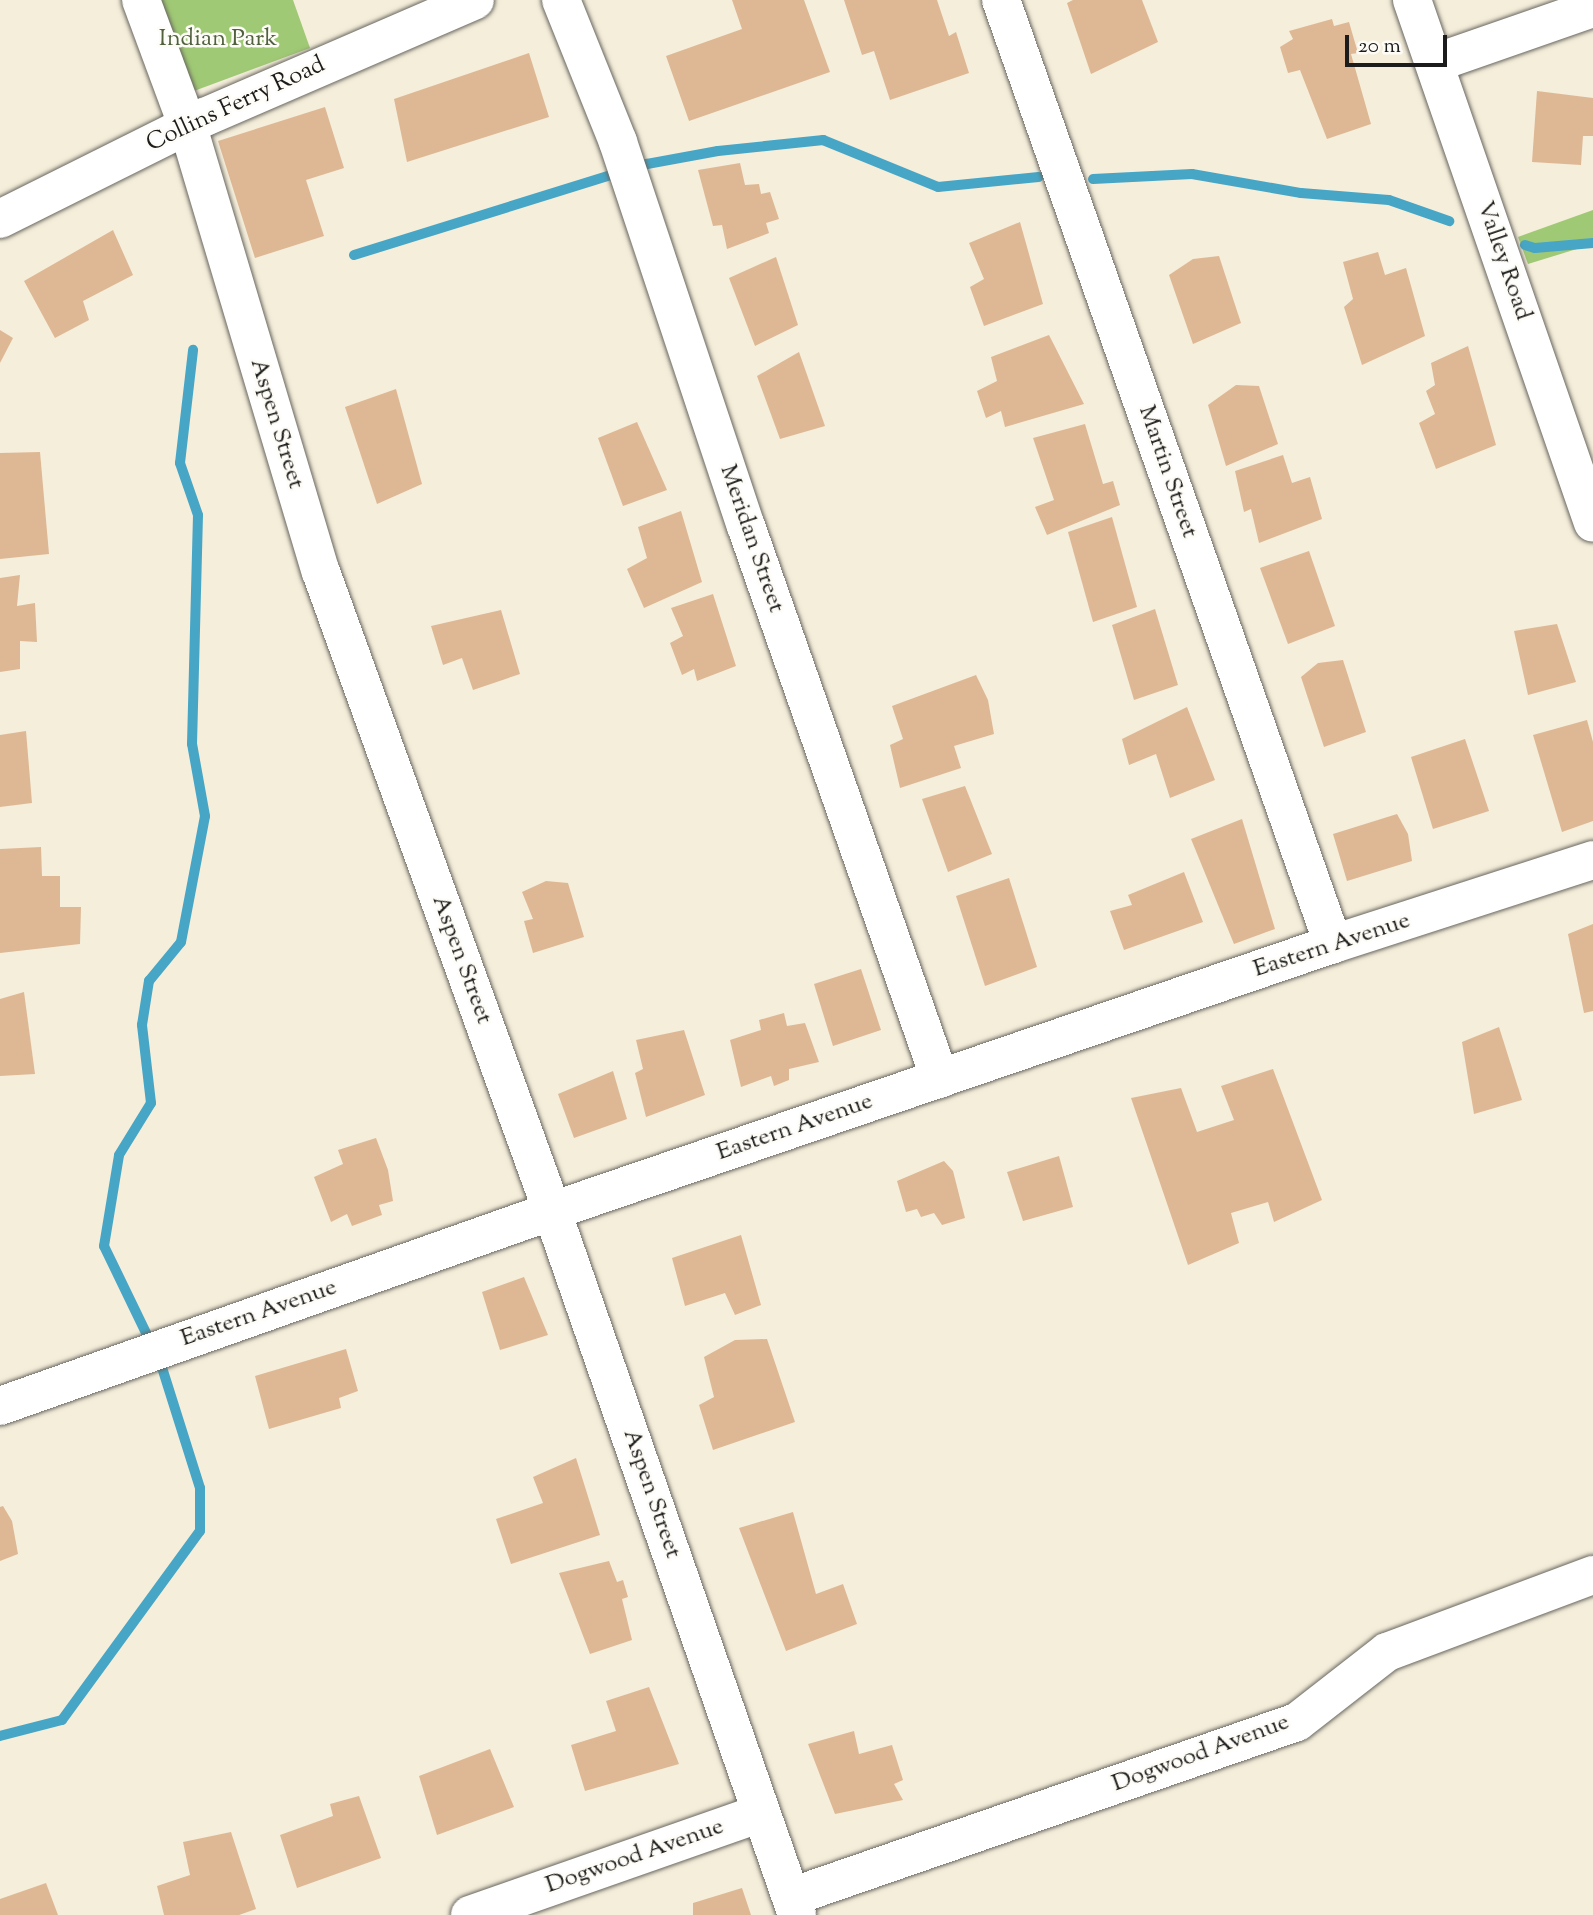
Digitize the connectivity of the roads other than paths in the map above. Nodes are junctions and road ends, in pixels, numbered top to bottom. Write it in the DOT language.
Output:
graph roads {
  1 [pos="141,0"];
  2 [pos="475,0"];
  3 [pos="561,0"];
  4 [pos="1001,0"];
  5 [pos="1412,0"];
  6 [pos="1593,8"];
  7 [pos="1435,62"];
  8 [pos="188,127"];
  9 [pos="0,219"];
  10 [pos="1593,523"];
  11 [pos="1593,860"];
  12 [pos="1334,944"];
  13 [pos="940,1079"];
  14 [pos="552,1211"];
  15 [pos="0,1406"];
  16 [pos="1593,1575"];
  17 [pos="761,1813"];
  18 [pos="794,1906"];
  19 [pos="470,1915"];
  1 -- 8 [label="street, Aspen Street"];
  2 -- 8 [label="street, Collins Ferry Road"];
  3 -- 13 [label="street, Meridan Street"];
  4 -- 12 [label="street, Martin Street"];
  5 -- 7 [label="street, Valley Road"];
  6 -- 7 [label="street"];
  7 -- 10 [label="street, Valley Road"];
  8 -- 9 [label="street, Collins Ferry Road"];
  8 -- 14 [label="street, Aspen Street"];
  11 -- 12 [label="street, Eastern Avenue"];
  12 -- 13 [label="street, Eastern Avenue"];
  13 -- 14 [label="street, Eastern Avenue"];
  14 -- 15 [label="street, Eastern Avenue"];
  14 -- 17 [label="street, Aspen Street"];
  16 -- 18 [label="street, Dogwood Avenue"];
  17 -- 18 [label="street, Aspen Street"];
  17 -- 19 [label="street, Dogwood Avenue"];
}
